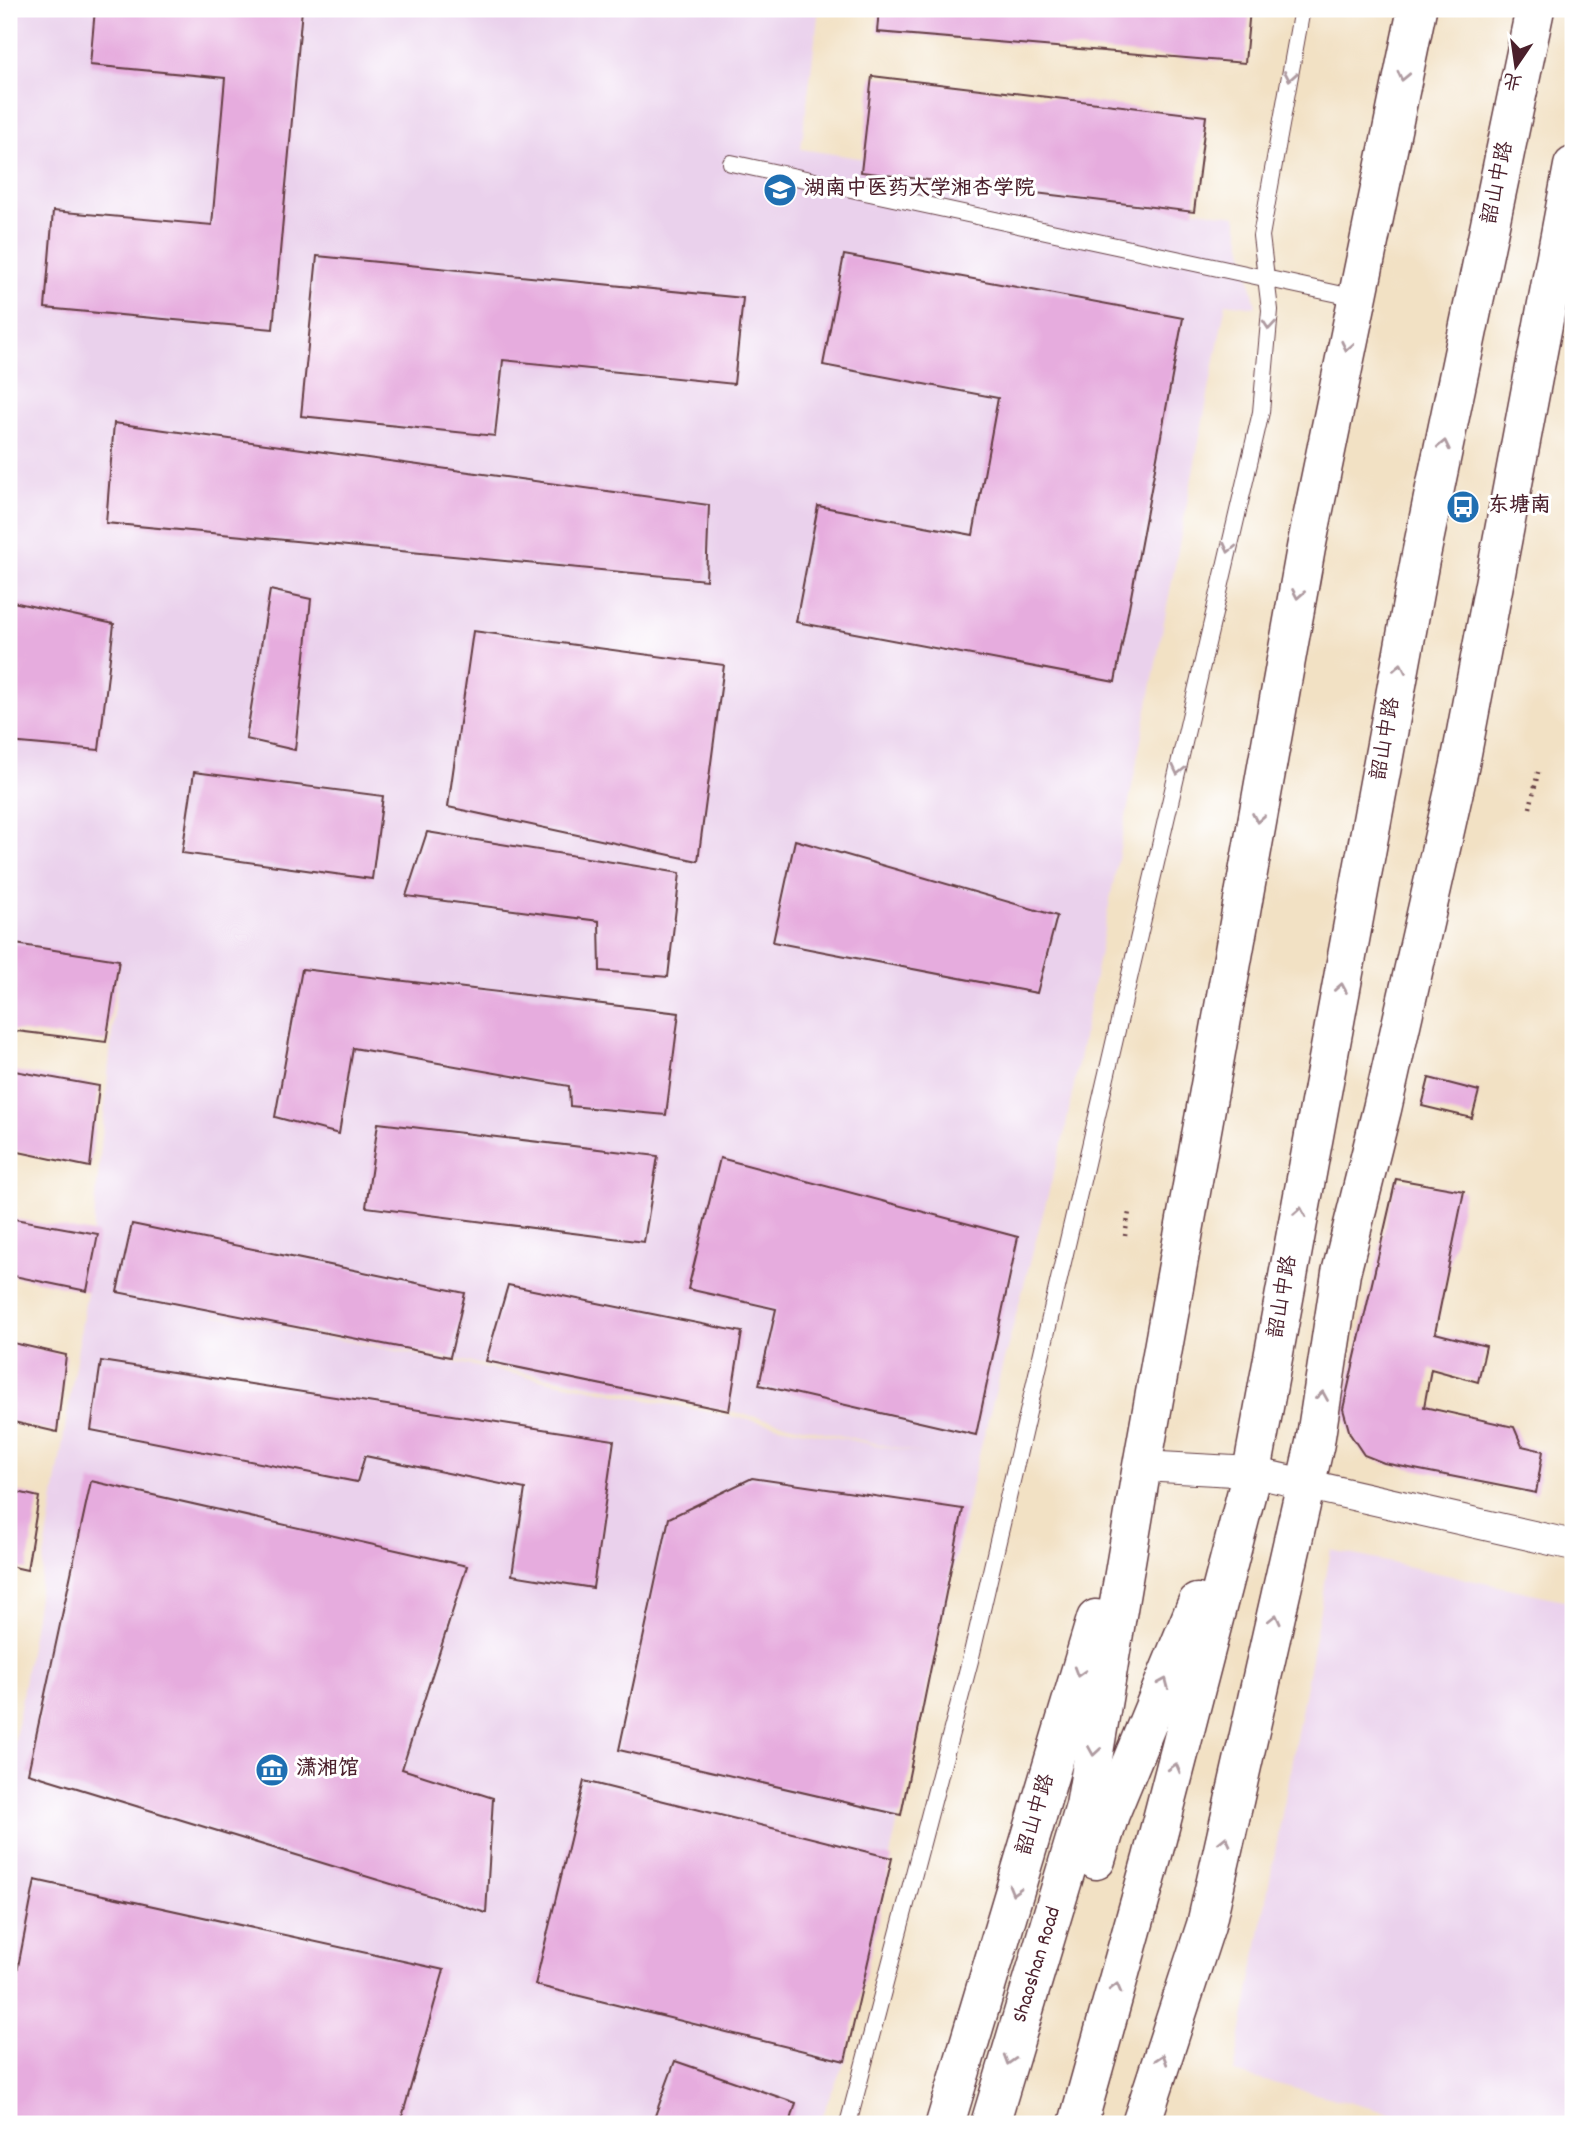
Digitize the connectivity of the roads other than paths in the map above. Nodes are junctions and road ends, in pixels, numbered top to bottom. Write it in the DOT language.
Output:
graph roads {
  1 [pos="1302,9"];
  2 [pos="1417,9"];
  3 [pos="1535,9"];
  4 [pos="731,163"];
  5 [pos="1573,166"];
  6 [pos="1266,277"];
  7 [pos="1357,298"];
  8 [pos="1142,1466"];
  9 [pos="1252,1472"];
  10 [pos="1305,1484"];
  11 [pos="1573,1545"];
  12 [pos="1098,1810"];
  13 [pos="848,2124"];
  14 [pos="945,2124"];
  15 [pos="990,2124"];
  16 [pos="1017,2124"];
  17 [pos="1078,2124"];
  18 [pos="1141,2124"];
  1 -- 6 [label="lane, one-way"];
  2 -- 7 [label="main road, 韶山中路, one-way"];
  9 -- 3 [label="main road, 韶山中路, one-way"];
  4 -- 6 [label="lane"];
  10 -- 5 [label="main road, one-way"];
  6 -- 7 [label="lane"];
  6 -- 13 [label="lane, one-way"];
  7 -- 8 [label="main road, 韶山中路, one-way"];
  8 -- 9 [label="street"];
  8 -- 12 [label="main road, 韶山中路, one-way"];
  8 -- 14 [label="main road, 韶山中路, one-way"];
  9 -- 10 [label="street"];
  12 -- 9 [label="main road, 韶山中路, one-way"];
  17 -- 9 [label="main road, 韶山中路, one-way"];
  10 -- 11 [label="street"];
  18 -- 10 [label="main road, one-way"];
  12 -- 15 [label="main road, Shaoshan Road, one-way"];
  12 -- 16 [label="main road, Shaoshan Road"];
}
